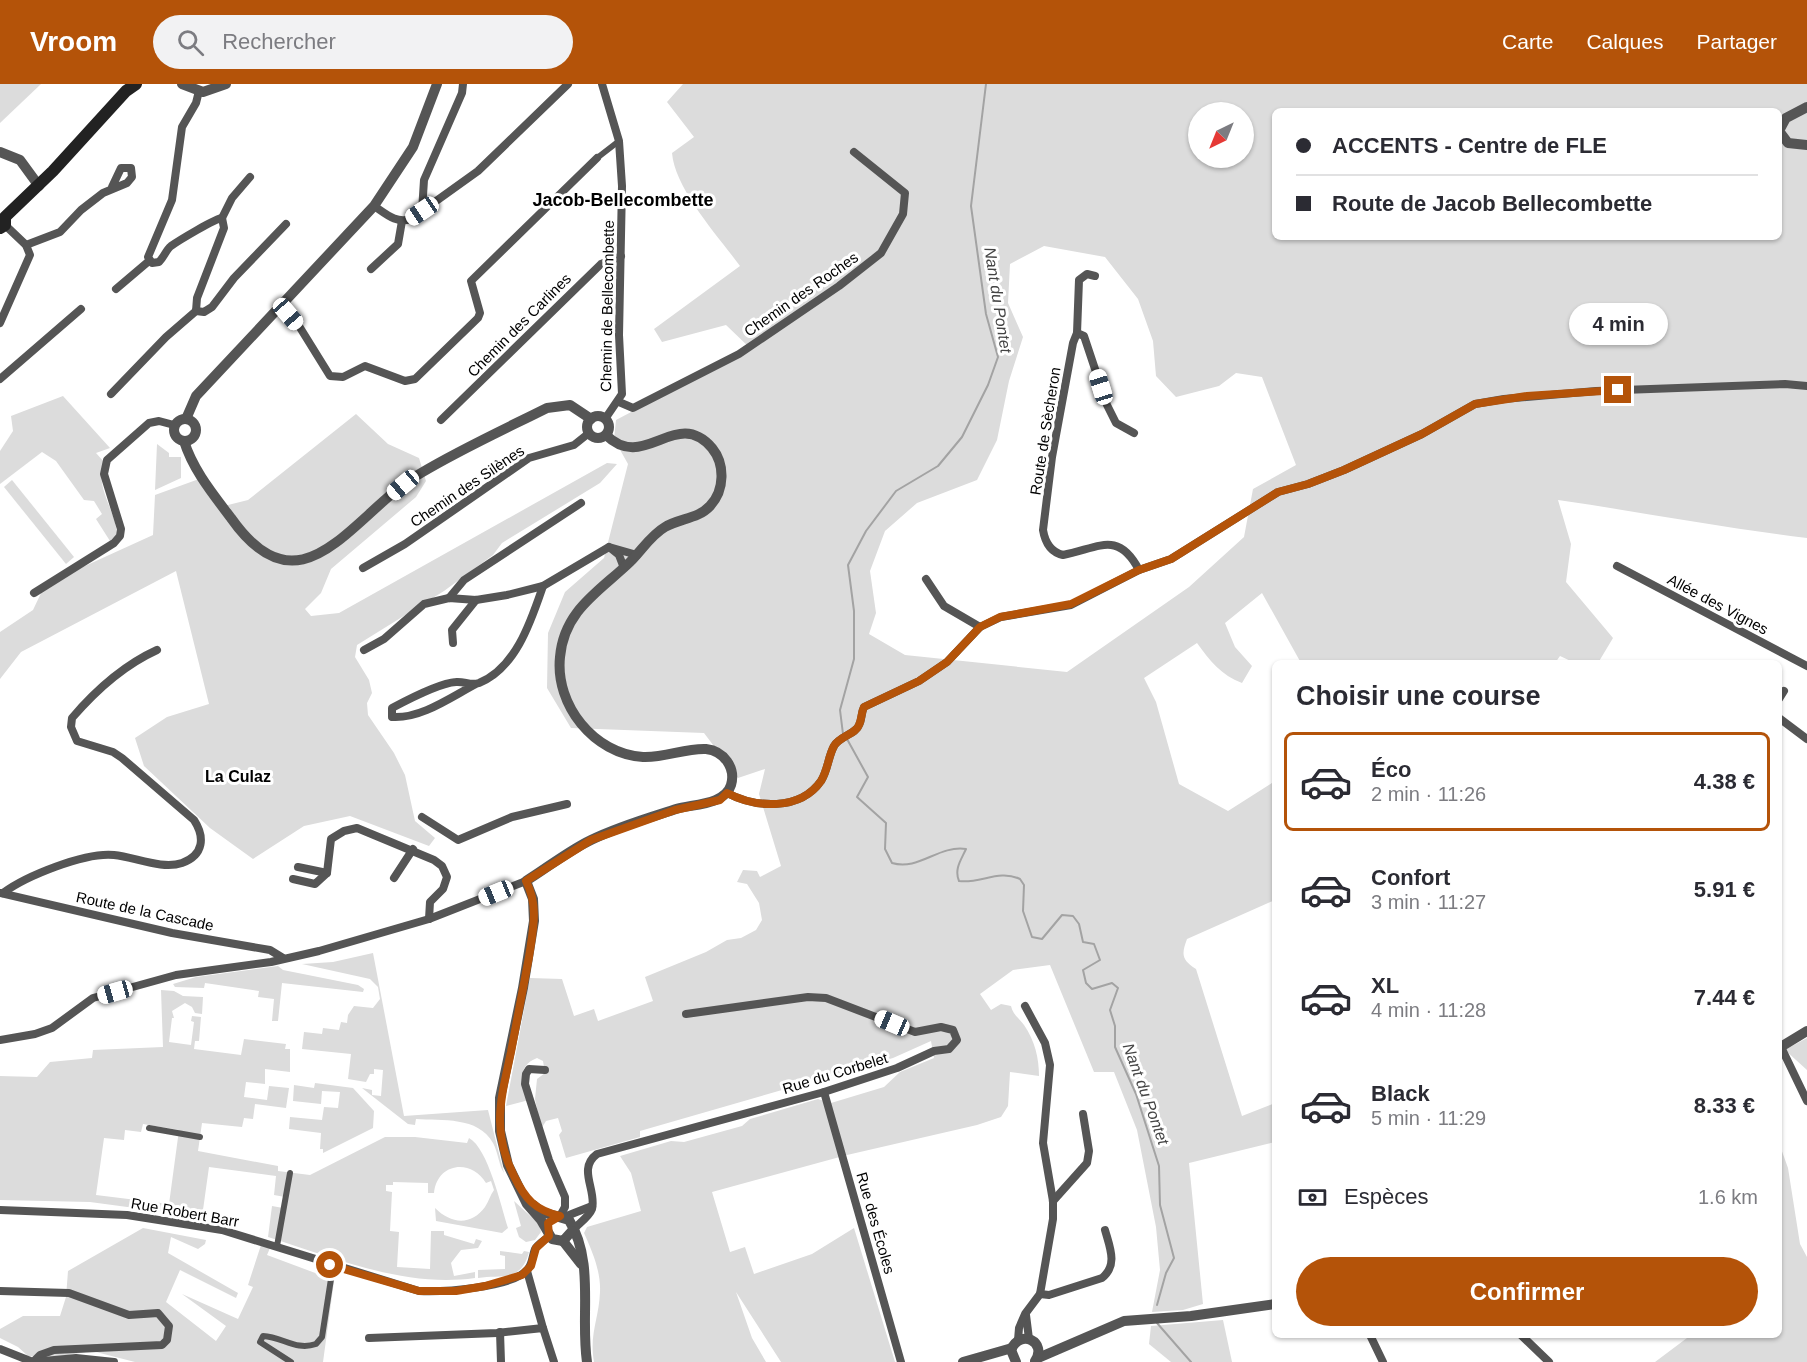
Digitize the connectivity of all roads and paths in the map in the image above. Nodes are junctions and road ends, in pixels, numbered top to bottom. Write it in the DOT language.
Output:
graph roads {
  1 [pos="136,84"];
  2 [pos="182,84"];
  3 [pos="226,84"];
  4 [pos="437,84"];
  5 [pos="463,84"];
  6 [pos="568,84"];
  7 [pos="602,84"];
  8 [pos="196,88"];
  9 [pos="1807,107"];
  10 [pos="1782,125"];
  11 [pos="1782,135"];
  12 [pos="619,141"];
  13 [pos="1807,145"];
  14 [pos="0,152"];
  15 [pos="854,152"];
  16 [pos="597,158"];
  17 [pos="250,177"];
  18 [pos="39,186"];
  19 [pos="112,187"];
  20 [pos="374,206"];
  21 [pos="422,211"];
  22 [pos="222,218"];
  23 [pos="2,221"];
  24 [pos="402,221"];
  25 [pos="286,224"];
  26 [pos="26,245"];
  27 [pos="621,256"];
  28 [pos="149,261"];
  29 [pos="371,269"];
  30 [pos="1095,276"];
  31 [pos="116,289"];
  32 [pos="282,307"];
  33 [pos="81,309"];
  34 [pos="196,311"];
  35 [pos="0,323"];
  36 [pos="1077,333"];
  37 [pos="0,379"];
  38 [pos="1807,387"];
  39 [pos="111,394"];
  40 [pos="619,402"];
  41 [pos="605,418"];
  42 [pos="186,419"];
  43 [pos="591,419"];
  44 [pos="441,420"];
  45 [pos="174,425"];
  46 [pos="589,433"];
  47 [pos="1134,433"];
  48 [pos="606,435"];
  49 [pos="184,441"];
  50 [pos="582,503"];
  51 [pos="609,547"];
  52 [pos="637,555"];
  53 [pos="1617,566"];
  54 [pos="363,568"];
  55 [pos="624,568"];
  56 [pos="1139,570"];
  57 [pos="926,579"];
  58 [pos="543,586"];
  59 [pos="34,593"];
  60 [pos="449,598"];
  61 [pos="476,600"];
  62 [pos="980,627"];
  63 [pos="453,643"];
  64 [pos="158,650"];
  65 [pos="364,650"];
  66 [pos="1807,666"];
  67 [pos="476,684"];
  68 [pos="1782,720"];
  69 [pos="1807,739"];
  70 [pos="727,793"];
  71 [pos="567,804"];
  72 [pos="422,817"];
  73 [pos="413,849"];
  74 [pos="298,867"];
  75 [pos="327,873"];
  76 [pos="394,878"];
  77 [pos="293,879"];
  78 [pos="526,881"];
  79 [pos="1,893"];
  80 [pos="429,919"];
  81 [pos="283,958"];
  82 [pos="1025,1006"];
  83 [pos="686,1014"];
  84 [pos="1807,1031"];
  85 [pos="0,1040"];
  86 [pos="1782,1047"];
  87 [pos="1782,1052"];
  88 [pos="545,1070"];
  89 [pos="824,1092"];
  90 [pos="1807,1101"];
  91 [pos="1083,1114"];
  92 [pos="149,1128"];
  93 [pos="200,1137"];
  94 [pos="290,1173"];
  95 [pos="523,1193"];
  96 [pos="1053,1201"];
  97 [pos="592,1206"];
  98 [pos="0,1210"];
  99 [pos="562,1217"];
  100 [pos="1105,1230"];
  101 [pos="572,1231"];
  102 [pos="548,1232"];
  103 [pos="563,1241"];
  104 [pos="277,1246"];
  105 [pos="333,1266"];
  106 [pos="584,1270"];
  107 [pos="527,1271"];
  108 [pos="0,1291"];
  109 [pos="1040,1294"];
  110 [pos="1272,1304"];
  111 [pos="543,1328"];
  112 [pos="500,1332"];
  113 [pos="369,1338"];
  114 [pos="1371,1338"];
  115 [pos="1524,1338"];
  116 [pos="1024,1343"];
  117 [pos="1062,1345"];
  118 [pos="0,1349"];
  119 [pos="988,1356"];
  120 [pos="1015,1361"];
  121 [pos="1036,1361"];
  122 [pos="33,1362"];
  123 [pos="114,1362"];
  124 [pos="291,1362"];
  125 [pos="501,1362"];
  126 [pos="554,1362"];
  127 [pos="587,1362"];
  128 [pos="901,1362"];
  129 [pos="963,1362"];
  130 [pos="1383,1362"];
  131 [pos="1549,1362"];
  1 -- 18 [label="main road"];
  2 -- 8 [label="street"];
  3 -- 8 [label="street"];
  4 -- 20 [label="street"];
  5 -- 21 [label="street"];
  6 -- 21 [label="street"];
  7 -- 12 [label="street, Chemin de Bellecombette"];
  8 -- 28 [label="street"];
  9 -- 10 [label="street"];
  11 -- 13 [label="street"];
  12 -- 16 [label="street"];
  12 -- 27 [label="street, Chemin de Bellecombette"];
  14 -- 18 [label="street"];
  15 -- 40 [label="street, Chemin des Roches"];
  16 -- 32 [label="street"];
  17 -- 22 [label="street"];
  18 -- 23 [label="main road"];
  19 -- 26 [label="street"];
  20 -- 24 [label="street"];
  20 -- 32 [label="street"];
  21 -- 24 [label="street"];
  22 -- 28 [label="street"];
  22 -- 34 [label="street"];
  23 -- 26 [label="street"];
  24 -- 29 [label="street"];
  25 -- 34 [label="street"];
  26 -- 35 [label="street"];
  27 -- 40 [label="street, Chemin de Bellecombette"];
  27 -- 44 [label="street, Chemin des Carlines"];
  28 -- 31 [label="street"];
  30 -- 36 [label="street"];
  32 -- 42 [label="street"];
  33 -- 37 [label="street"];
  34 -- 39 [label="street"];
  36 -- 47 [label="street"];
  36 -- 56 [label="street, Route de Sècheron"];
  38 -- 56 [label="street"];
  40 -- 41 [label="street, Chemin de Bellecombette"];
  41 -- 43 [label="street"];
  41 -- 48 [label="street"];
  42 -- 45 [label="street"];
  42 -- 49 [label="street"];
  43 -- 46 [label="street"];
  43 -- 49 [label="street"];
  45 -- 49 [label="street"];
  45 -- 59 [label="street"];
  46 -- 48 [label="street"];
  46 -- 54 [label="street, Chemin des Silènes"];
  48 -- 52 [label="street"];
  50 -- 60 [label="street"];
  51 -- 52 [label="street"];
  51 -- 55 [label="street"];
  51 -- 58 [label="street"];
  52 -- 55 [label="street"];
  53 -- 66 [label="street, Allée des Vignes"];
  55 -- 70 [label="street"];
  56 -- 62 [label="street"];
  57 -- 62 [label="street"];
  58 -- 61 [label="street"];
  58 -- 67 [label="street"];
  60 -- 61 [label="street"];
  60 -- 65 [label="street"];
  61 -- 63 [label="street"];
  62 -- 70 [label="street"];
  64 -- 79 [label="street"];
  67 -- 67 [label="street"];
  68 -- 69 [label="street"];
  70 -- 78 [label="street"];
  71 -- 72 [label="street"];
  73 -- 75 [label="street"];
  73 -- 76 [label="street"];
  73 -- 80 [label="street"];
  74 -- 75 [label="street"];
  75 -- 77 [label="street"];
  78 -- 80 [label="street"];
  78 -- 95 [label="street"];
  79 -- 81 [label="street, Route de la Cascade"];
  80 -- 81 [label="street"];
  81 -- 85 [label="street"];
  82 -- 96 [label="street"];
  83 -- 89 [label="street, Rue du Corbelet"];
  84 -- 86 [label="street"];
  87 -- 90 [label="street"];
  88 -- 99 [label="street"];
  89 -- 97 [label="street, Rue du Corbelet"];
  89 -- 128 [label="street, Rue des Écoles"];
  91 -- 96 [label="street"];
  92 -- 93 [label="street"];
  94 -- 104 [label="street"];
  95 -- 99 [label="street"];
  95 -- 102 [label="street"];
  96 -- 109 [label="street"];
  97 -- 99 [label="street"];
  97 -- 101 [label="street"];
  98 -- 104 [label="street, Rue Robert Barr"];
  99 -- 101 [label="street"];
  99 -- 102 [label="street"];
  100 -- 109 [label="street"];
  101 -- 103 [label="street"];
  101 -- 106 [label="street"];
  102 -- 103 [label="street"];
  102 -- 107 [label="street"];
  103 -- 106 [label="street"];
  104 -- 105 [label="street, Rue Robert Barr"];
  105 -- 107 [label="street, Rue Robert Barr"];
  105 -- 124 [label="street"];
  106 -- 127 [label="street"];
  107 -- 111 [label="street"];
  108 -- 122 [label="street"];
  109 -- 116 [label="street"];
  110 -- 117 [label="street"];
  111 -- 112 [label="street"];
  111 -- 126 [label="street"];
  112 -- 113 [label="street"];
  112 -- 125 [label="street"];
  114 -- 130 [label="street"];
  115 -- 131 [label="street"];
  116 -- 117 [label="street"];
  116 -- 119 [label="street"];
  116 -- 120 [label="street"];
  116 -- 121 [label="street"];
  117 -- 121 [label="street"];
  118 -- 122 [label="street"];
  119 -- 120 [label="street"];
  119 -- 129 [label="street"];
  122 -- 123 [label="street"];
}
